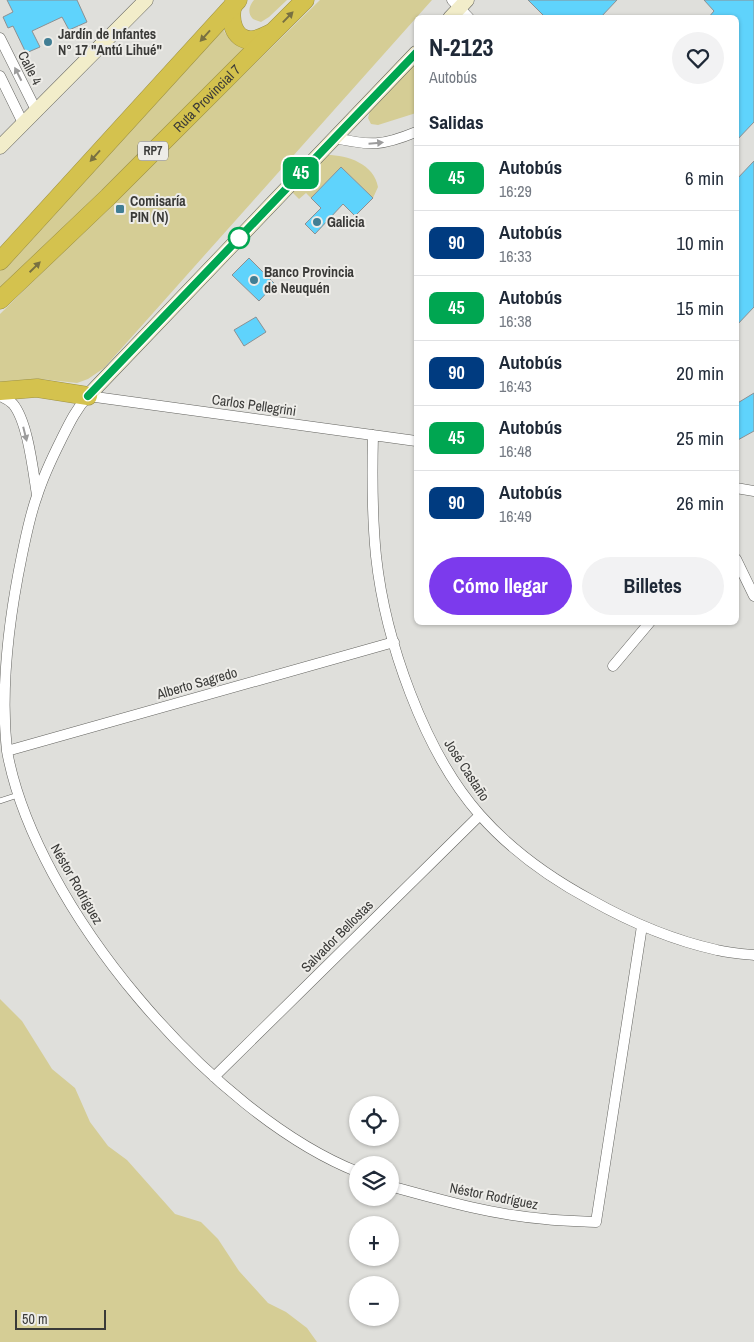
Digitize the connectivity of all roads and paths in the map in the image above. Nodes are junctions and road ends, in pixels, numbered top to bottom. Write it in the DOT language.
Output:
graph roads {
  1 [pos="304,0"];
  2 [pos="143,1"];
  3 [pos="235,3"];
  4 [pos="272,33"];
  5 [pos="0,38"];
  6 [pos="414,55"];
  7 [pos="0,76"];
  8 [pos="36,110"];
  9 [pos="23,123"];
  10 [pos="414,133"];
  11 [pos="335,138"];
  12 [pos="0,146"];
  13 [pos="0,261"];
  14 [pos="0,300"];
  15 [pos="0,391"];
  16 [pos="0,396"];
  17 [pos="88,396"];
  18 [pos="373,435"];
  19 [pos="414,441"];
  20 [pos="739,488"];
  21 [pos="754,491"];
  22 [pos="37,495"];
  23 [pos="739,565"];
  24 [pos="754,596"];
  25 [pos="647,625"];
  26 [pos="394,642"];
  27 [pos="613,666"];
  28 [pos="7,751"];
  29 [pos="18,795"];
  30 [pos="0,801"];
  31 [pos="480,815"];
  32 [pos="642,926"];
  33 [pos="754,955"];
  34 [pos="214,1077"];
  35 [pos="349,1168"];
  36 [pos="399,1189"];
  4 -- 1 [label="highway, Ruta Provincial 7 / RP7, one-way"];
  2 -- 8 [label="street"];
  3 -- 4 [label="highway"];
  3 -- 13 [label="highway, one-way"];
  14 -- 4 [label="highway, Ruta Provincial 7 / RP7, one-way"];
  8 -- 5 [label="street, Calle 4, one-way"];
  6 -- 11 [label="street"];
  7 -- 9 [label="street"];
  8 -- 9 [label="street"];
  9 -- 12 [label="street"];
  11 -- 10 [label="street, one-way"];
  11 -- 17 [label="street"];
  15 -- 17 [label="highway"];
  16 -- 22 [label="street, Néstor Rodríguez, one-way"];
  17 -- 18 [label="street, Carlos Pellegrini"];
  17 -- 22 [label="street, Néstor Rodríguez"];
  18 -- 19 [label="street, Carlos Pellegrini"];
  18 -- 26 [label="street, José Castaño"];
  20 -- 21 [label="street"];
  22 -- 28 [label="street, Néstor Rodríguez"];
  23 -- 24 [label="street"];
  25 -- 27 [label="street"];
  26 -- 28 [label="street, Alberto Sagredo"];
  26 -- 31 [label="street, José Castaño"];
  28 -- 29 [label="street, Néstor Rodríguez"];
  29 -- 30 [label="lane"];
  29 -- 34 [label="street, Néstor Rodríguez"];
  31 -- 32 [label="street, José Castaño"];
  31 -- 34 [label="street, Salvador Bellostas"];
  32 -- 33 [label="street, José Castaño"];
  32 -- 36 [label="street, Néstor Rodríguez"];
  34 -- 35 [label="street, Néstor Rodríguez"];
}
